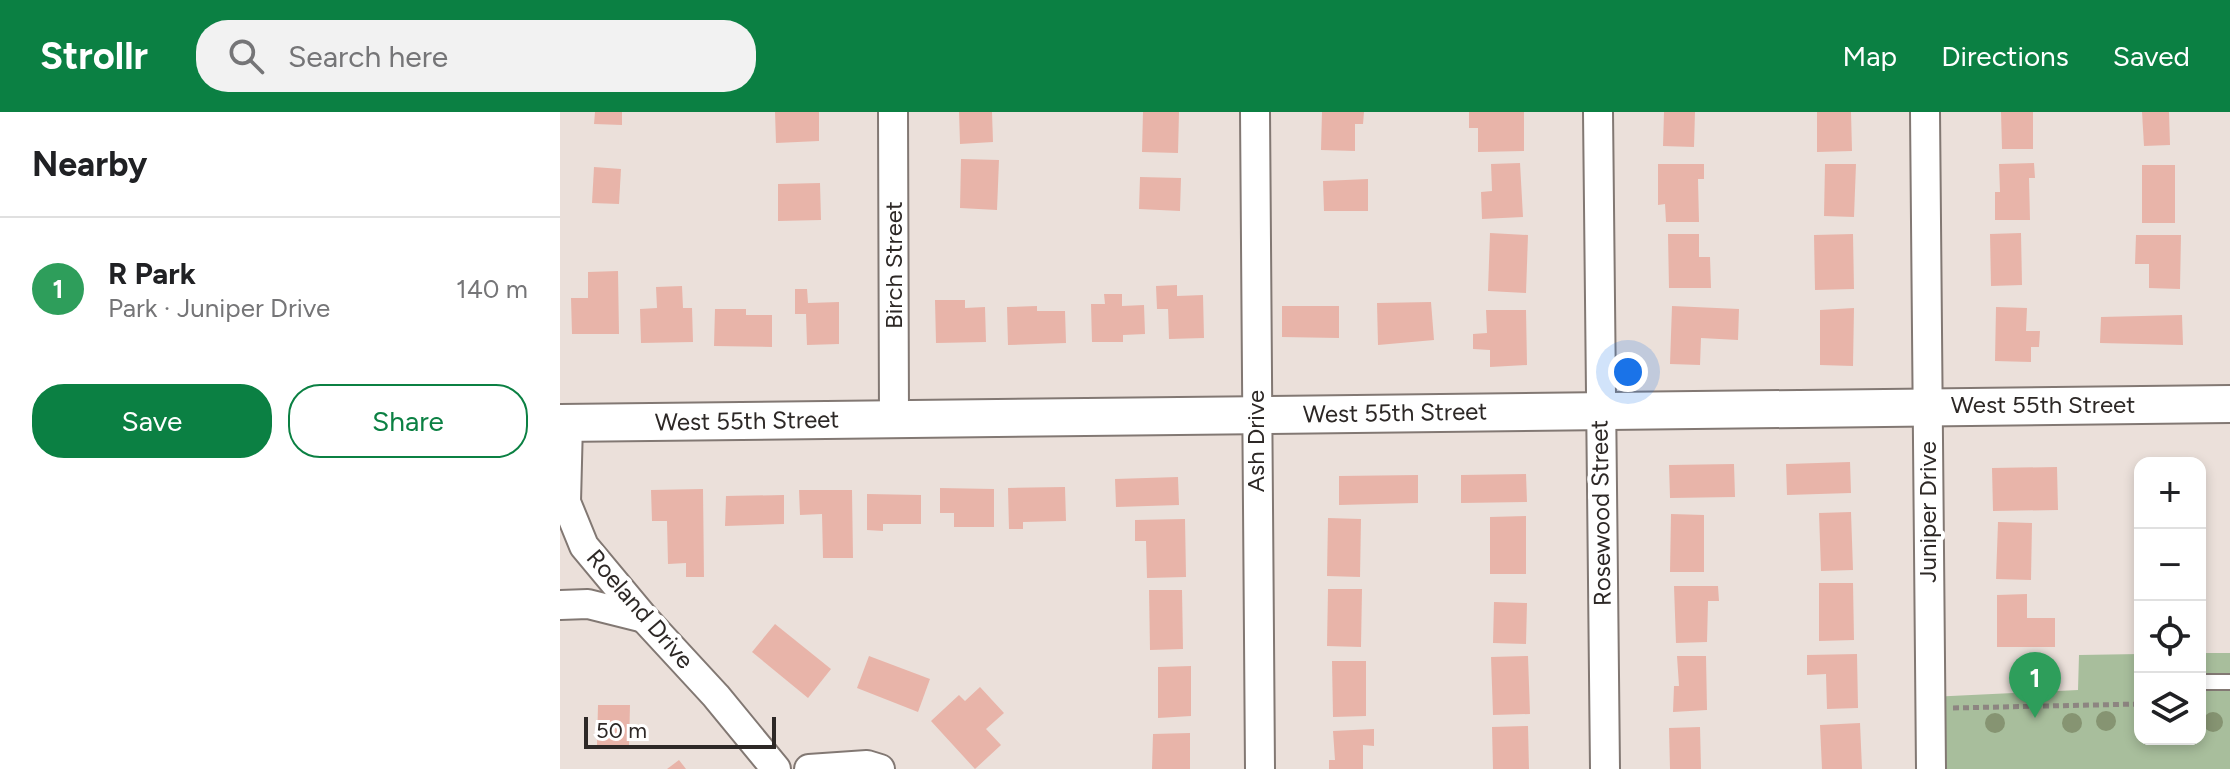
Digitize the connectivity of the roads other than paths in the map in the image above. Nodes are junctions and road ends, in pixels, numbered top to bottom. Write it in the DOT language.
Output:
graph roads {
  1 [pos="893,112"];
  2 [pos="1255,112"];
  3 [pos="1598,112"];
  4 [pos="1925,112"];
  5 [pos="2230,404"];
  6 [pos="1928,406"];
  7 [pos="1600,409"];
  8 [pos="1256,415"];
  9 [pos="894,419"];
  10 [pos="564,423"];
  11 [pos="560,605"];
  12 [pos="644,618"];
  13 [pos="2206,682"];
  14 [pos="2230,682"];
  15 [pos="776,769"];
  16 [pos="809,769"];
  17 [pos="880,769"];
  18 [pos="1260,769"];
  19 [pos="1605,769"];
  20 [pos="1931,769"];
  1 -- 9 [label="street, Birch Street"];
  2 -- 8 [label="street, Ash Drive"];
  3 -- 7 [label="street, Rosewood Street"];
  4 -- 6 [label="street, Juniper Drive"];
  5 -- 6 [label="street, West 55th Street"];
  6 -- 7 [label="street, West 55th Street"];
  6 -- 20 [label="street, Juniper Drive"];
  7 -- 8 [label="street, West 55th Street"];
  7 -- 19 [label="street, Rosewood Street"];
  8 -- 9 [label="street, West 55th Street"];
  8 -- 18 [label="street, Ash Drive"];
  9 -- 10 [label="street, West 55th Street"];
  10 -- 12 [label="street, Roeland Drive"];
  11 -- 12 [label="street"];
  12 -- 15 [label="street, Roeland Drive"];
  13 -- 14 [label="lane"];
  16 -- 17 [label="street"];
}
